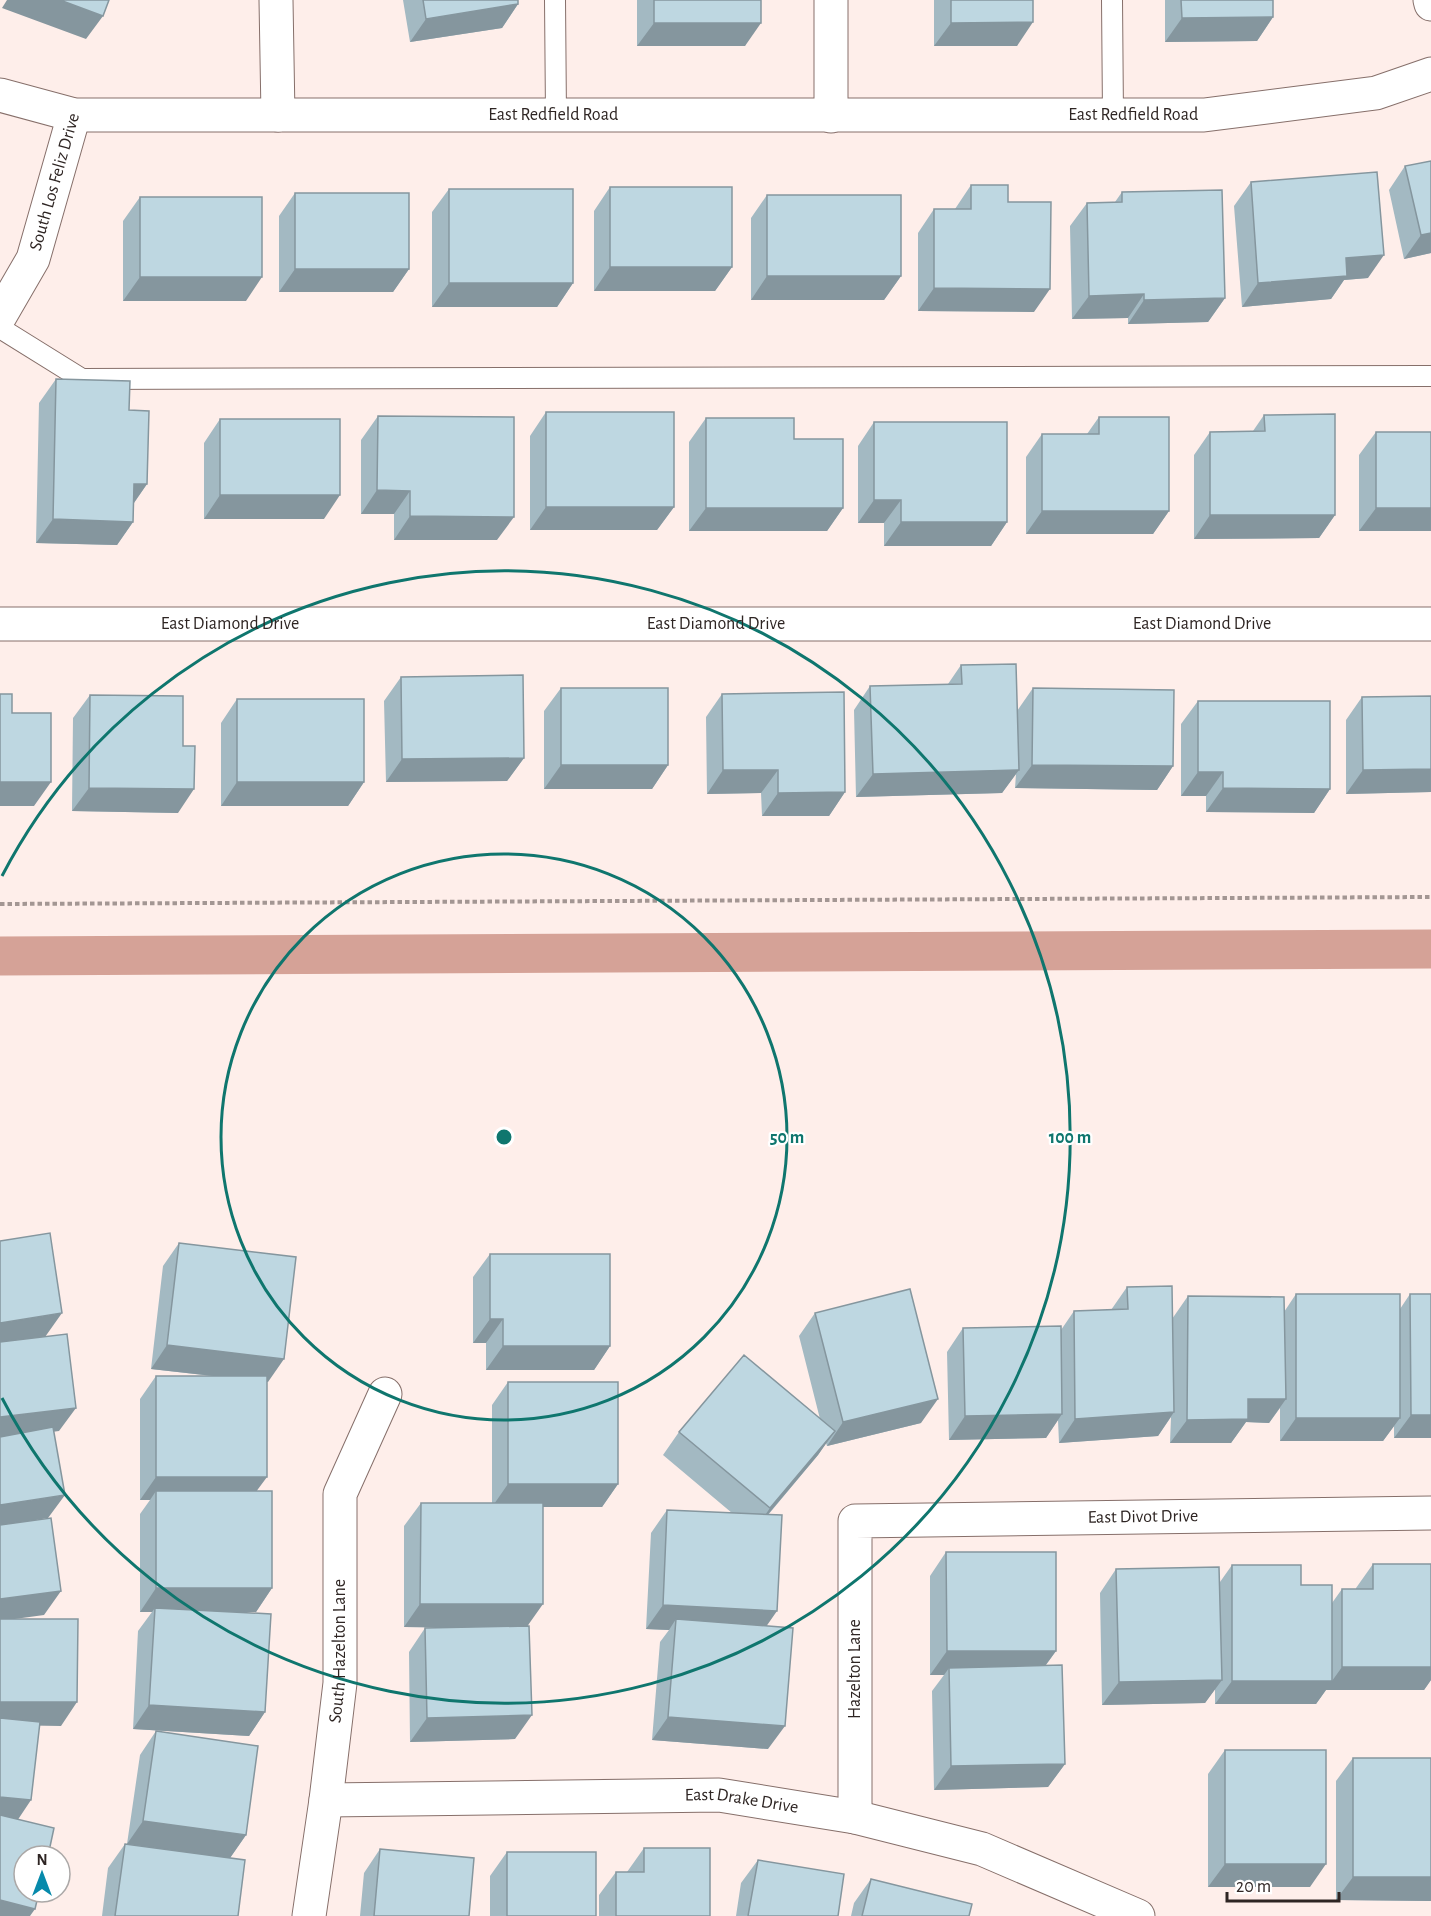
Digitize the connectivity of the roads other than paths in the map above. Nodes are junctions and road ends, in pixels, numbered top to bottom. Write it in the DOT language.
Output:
graph roads {
  1 [pos="276,0"];
  2 [pos="555,0"];
  3 [pos="831,0"];
  4 [pos="1112,0"];
  5 [pos="1431,75"];
  6 [pos="0,95"];
  7 [pos="74,115"];
  8 [pos="278,115"];
  9 [pos="556,115"];
  10 [pos="1113,115"];
  11 [pos="831,116"];
  12 [pos="0,316"];
  13 [pos="0,328"];
  14 [pos="1431,376"];
  15 [pos="0,624"];
  16 [pos="1431,624"];
  17 [pos="385,1394"];
  18 [pos="1431,1513"];
  19 [pos="855,1521"];
  20 [pos="326,1800"];
  21 [pos="855,1817"];
  22 [pos="309,1916"];
  23 [pos="1138,1916"];
  1 -- 8 [label="street"];
  2 -- 9 [label="lane"];
  3 -- 11 [label="street"];
  4 -- 10 [label="lane"];
  5 -- 10 [label="street, East Redfield Road"];
  6 -- 7 [label="street, South Los Feliz Drive"];
  7 -- 8 [label="street, East Redfield Road"];
  7 -- 12 [label="street, South Los Feliz Drive"];
  8 -- 9 [label="street, East Redfield Road"];
  9 -- 11 [label="street, East Redfield Road"];
  10 -- 11 [label="street, East Redfield Road"];
  13 -- 14 [label="lane"];
  15 -- 16 [label="street, East Diamond Drive"];
  17 -- 20 [label="street, South Hazelton Lane"];
  18 -- 19 [label="street, East Divot Drive"];
  19 -- 21 [label="street, Hazelton Lane"];
  20 -- 21 [label="street, East Drake Drive"];
  20 -- 22 [label="street, South Hazelton Lane"];
  21 -- 23 [label="street, East Drake Drive"];
}
